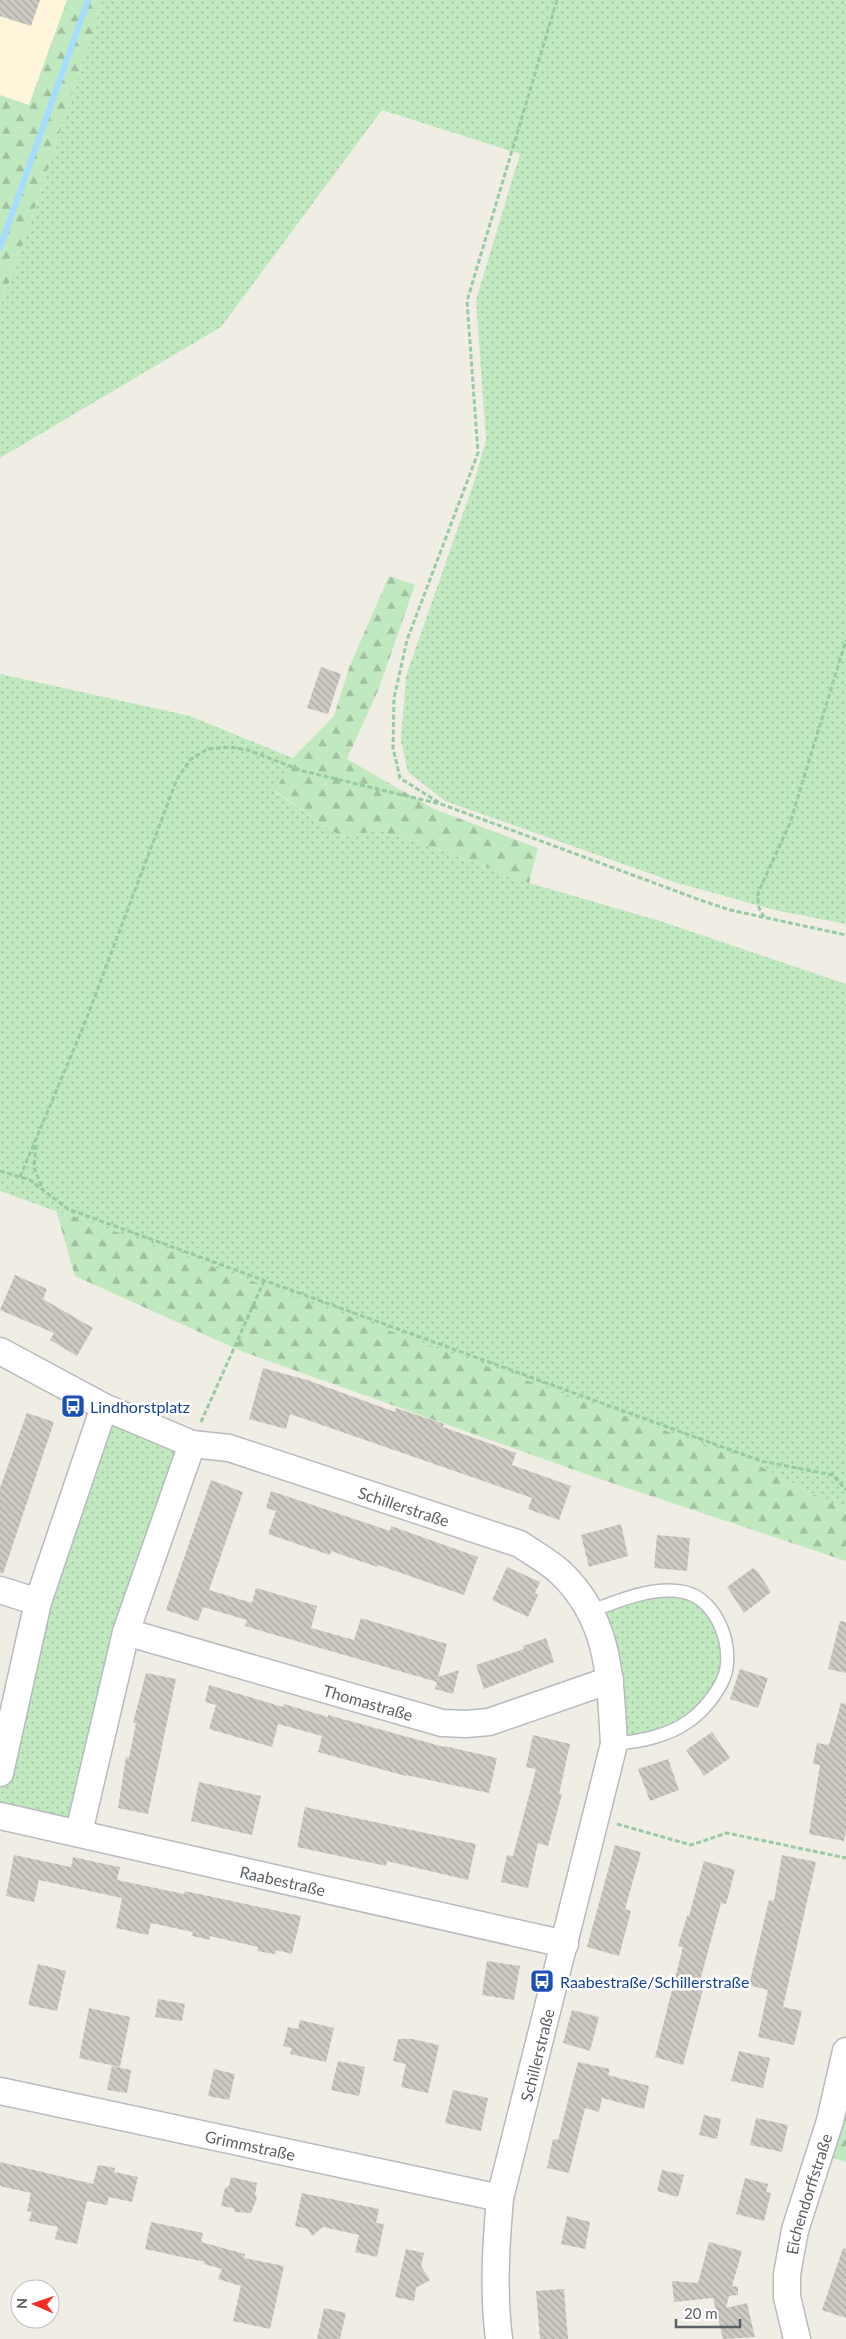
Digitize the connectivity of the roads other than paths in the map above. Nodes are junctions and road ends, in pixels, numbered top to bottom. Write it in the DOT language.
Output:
graph roads {
  1 [pos="0,1351"];
  2 [pos="104,1407"];
  3 [pos="192,1444"];
  4 [pos="0,1590"];
  5 [pos="38,1602"];
  6 [pos="592,1611"];
  7 [pos="126,1632"];
  8 [pos="610,1680"];
  9 [pos="614,1744"];
  10 [pos="0,1773"];
  11 [pos="0,1816"];
  12 [pos="79,1832"];
  13 [pos="565,1944"];
  14 [pos="846,2051"];
  15 [pos="0,2091"];
  16 [pos="500,2198"];
  17 [pos="499,2339"];
  18 [pos="797,2339"];
  1 -- 2 [label="street"];
  2 -- 3 [label="street"];
  2 -- 5 [label="street"];
  3 -- 6 [label="street, Schillerstraße"];
  3 -- 7 [label="street"];
  4 -- 5 [label="street"];
  5 -- 10 [label="street"];
  6 -- 8 [label="street, Schillerstraße"];
  6 -- 9 [label="lane"];
  7 -- 8 [label="street, Thomastraße"];
  7 -- 12 [label="street"];
  8 -- 9 [label="street, Schillerstraße"];
  9 -- 13 [label="street, Schillerstraße"];
  11 -- 12 [label="street, Raabestraße"];
  12 -- 13 [label="street, Raabestraße"];
  13 -- 16 [label="street, Schillerstraße"];
  14 -- 18 [label="street, Eichendorffstraße"];
  15 -- 16 [label="street, Grimmstraße"];
  16 -- 17 [label="street, Schillerstraße"];
}
